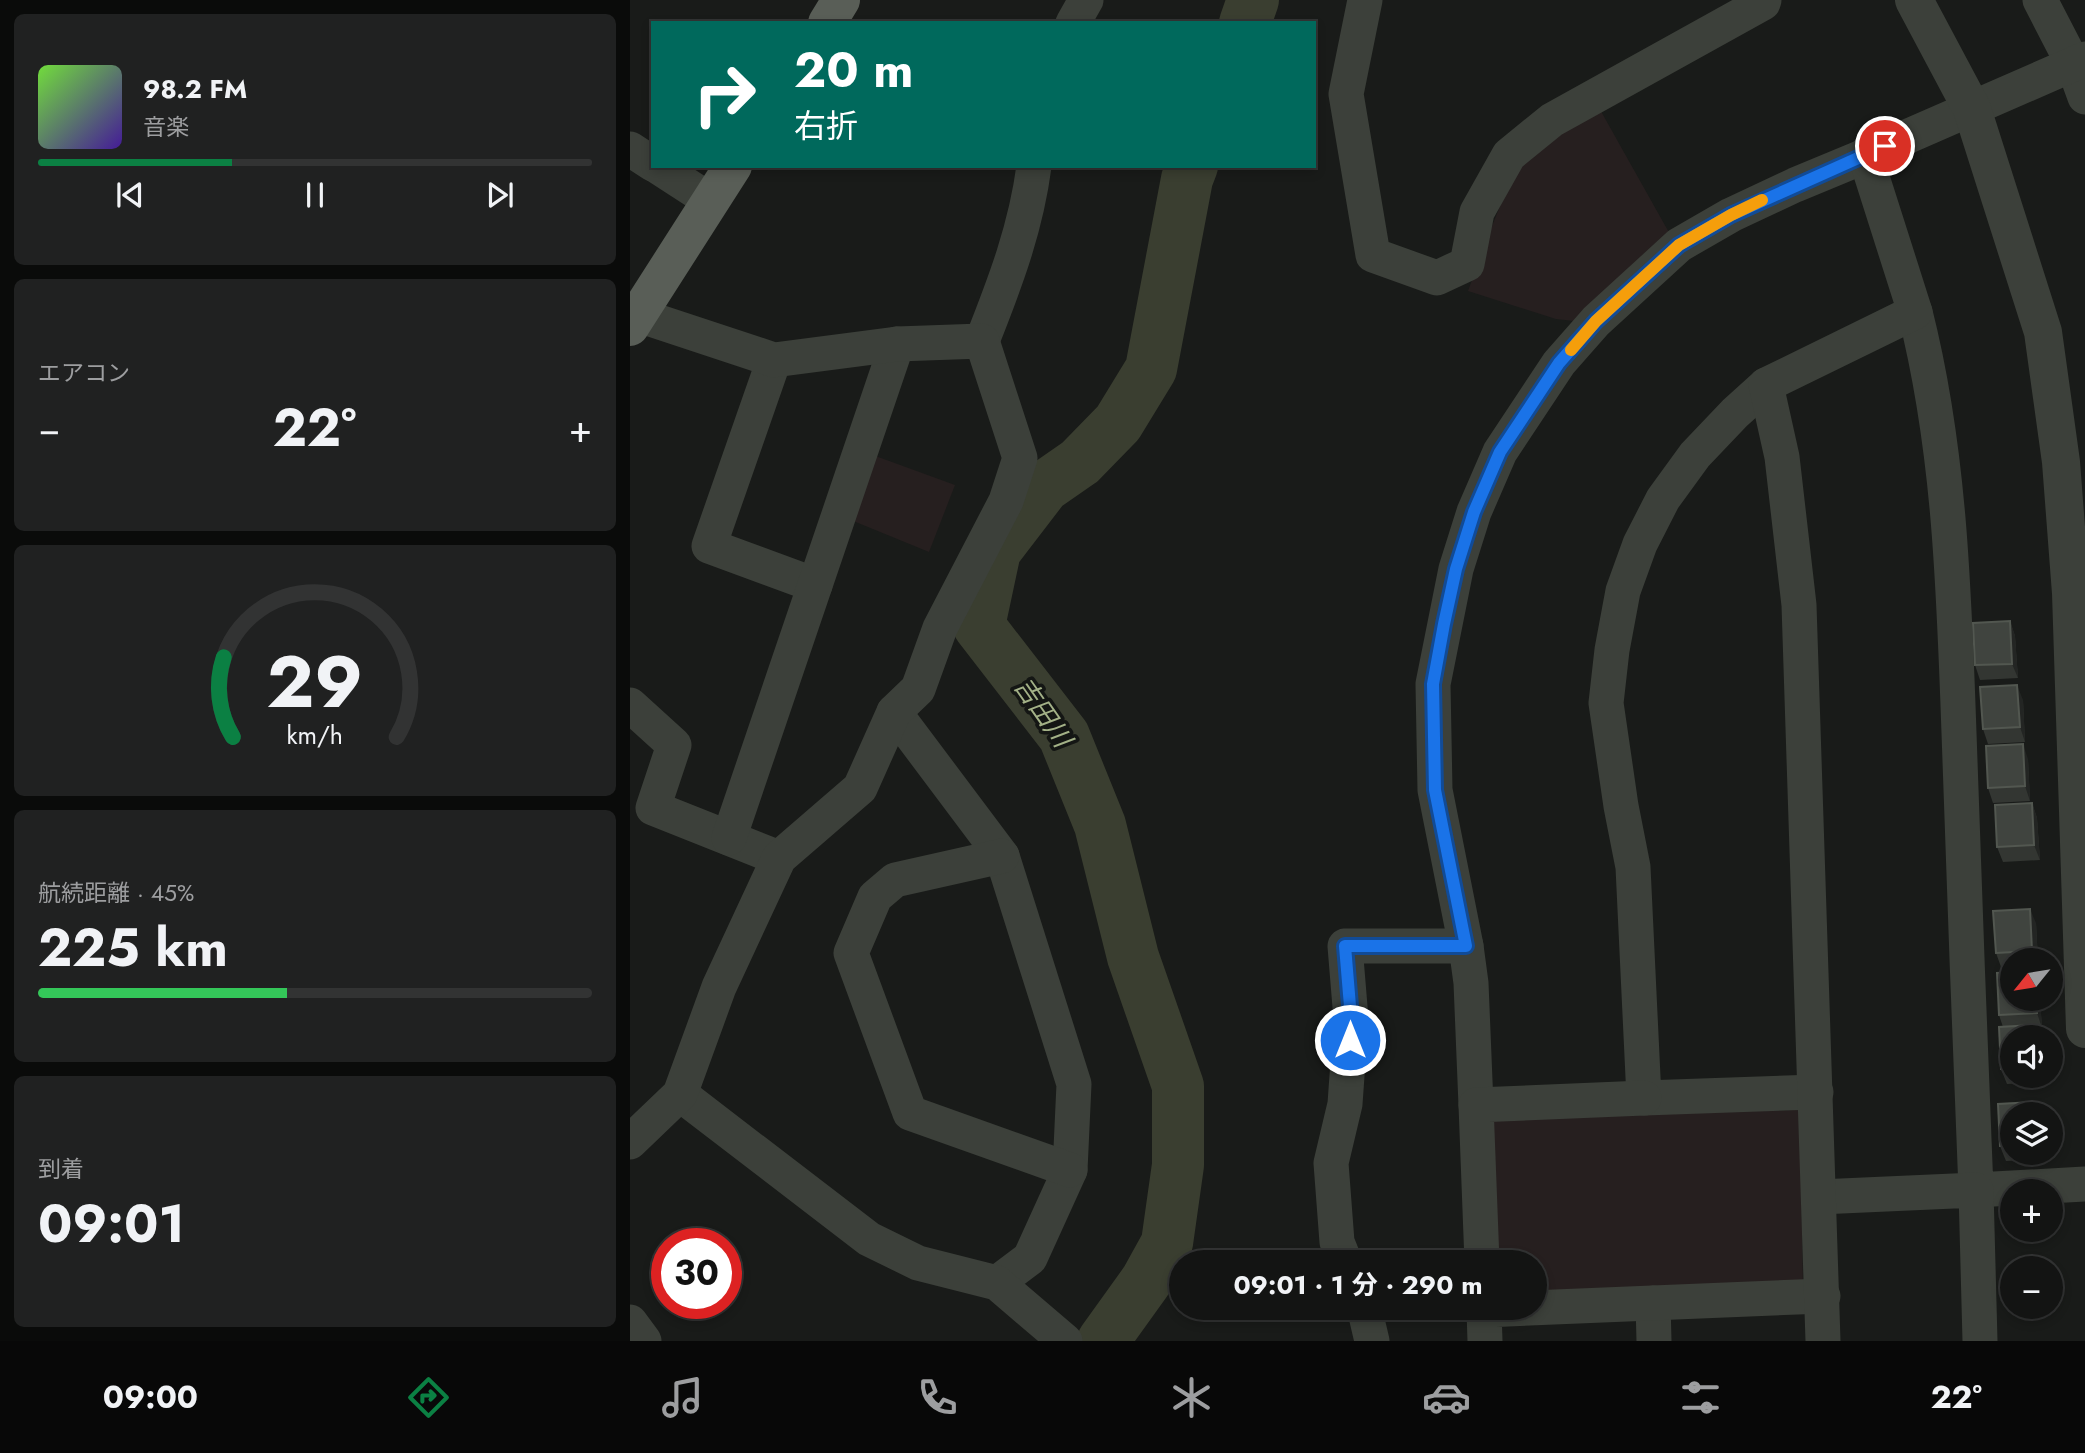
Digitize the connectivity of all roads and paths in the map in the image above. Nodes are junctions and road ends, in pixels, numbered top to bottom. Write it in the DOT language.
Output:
graph roads {
  1 [pos="841,0"];
  2 [pos="1086,0"];
  3 [pos="1365,0"];
  4 [pos="1764,0"];
  5 [pos="1913,0"];
  6 [pos="2040,0"];
  7 [pos="828,21"];
  8 [pos="1074,21"];
  9 [pos="2079,62"];
  10 [pos="2085,97"];
  11 [pos="1972,109"];
  12 [pos="630,149"];
  13 [pos="1865,156"];
  14 [pos="651,162"];
  15 [pos="660,168"];
  16 [pos="732,168"];
  17 [pos="1034,168"];
  18 [pos="711,201"];
  19 [pos="1915,312"];
  20 [pos="634,321"];
  21 [pos="982,341"];
  22 [pos="897,344"];
  23 [pos="774,360"];
  24 [pos="1766,385"];
  25 [pos="815,585"];
  26 [pos="630,705"];
  27 [pos="894,712"];
  28 [pos="729,838"];
  29 [pos="1002,856"];
  30 [pos="779,858"];
  31 [pos="1466,946"];
  32 [pos="2085,1029"];
  33 [pos="1816,1092"];
  34 [pos="680,1094"];
  35 [pos="1644,1098"];
  36 [pos="1476,1105"];
  37 [pos="630,1142"];
  38 [pos="1070,1170"];
  39 [pos="2085,1184"];
  40 [pos="1976,1190"];
  41 [pos="1819,1197"];
  42 [pos="1340,1250"];
  43 [pos="1482,1250"];
  44 [pos="997,1283"];
  45 [pos="1823,1296"];
  46 [pos="1653,1303"];
  47 [pos="1547,1314"];
  48 [pos="1367,1320"];
  49 [pos="630,1322"];
  50 [pos="644,1341"];
  51 [pos="1065,1341"];
  52 [pos="1372,1341"];
  53 [pos="1654,1341"];
  54 [pos="1824,1341"];
  55 [pos="1980,1341"];
  1 -- 7 [label="main road"];
  2 -- 8 [label="street"];
  3 -- 4 [label="street"];
  5 -- 11 [label="street"];
  6 -- 9 [label="street"];
  9 -- 10 [label="street"];
  9 -- 11 [label="street"];
  11 -- 13 [label="street"];
  11 -- 32 [label="street"];
  12 -- 14 [label="street"];
  13 -- 19 [label="street"];
  13 -- 31 [label="street"];
  15 -- 18 [label="street"];
  16 -- 18 [label="main road"];
  17 -- 21 [label="street"];
  18 -- 20 [label="main road"];
  19 -- 24 [label="street"];
  19 -- 40 [label="street"];
  20 -- 23 [label="street"];
  21 -- 22 [label="street"];
  21 -- 27 [label="street"];
  22 -- 23 [label="street"];
  22 -- 25 [label="street"];
  23 -- 25 [label="street"];
  24 -- 33 [label="street"];
  24 -- 35 [label="street"];
  25 -- 28 [label="street"];
  26 -- 28 [label="street"];
  27 -- 29 [label="street"];
  27 -- 30 [label="street"];
  28 -- 30 [label="street"];
  29 -- 38 [label="street"];
  29 -- 38 [label="street"];
  30 -- 34 [label="street"];
  31 -- 36 [label="street"];
  31 -- 42 [label="street"];
  33 -- 35 [label="street"];
  33 -- 41 [label="street"];
  34 -- 37 [label="street"];
  34 -- 44 [label="street"];
  35 -- 36 [label="street"];
  36 -- 43 [label="street"];
  38 -- 44 [label="street"];
  39 -- 40 [label="street"];
  40 -- 41 [label="street"];
  40 -- 55 [label="street"];
  41 -- 45 [label="street"];
  44 -- 51 [label="street"];
  45 -- 46 [label="street"];
  45 -- 54 [label="street"];
  46 -- 47 [label="street"];
  46 -- 53 [label="street"];
  48 -- 52 [label="street"];
  49 -- 50 [label="street"];
}
